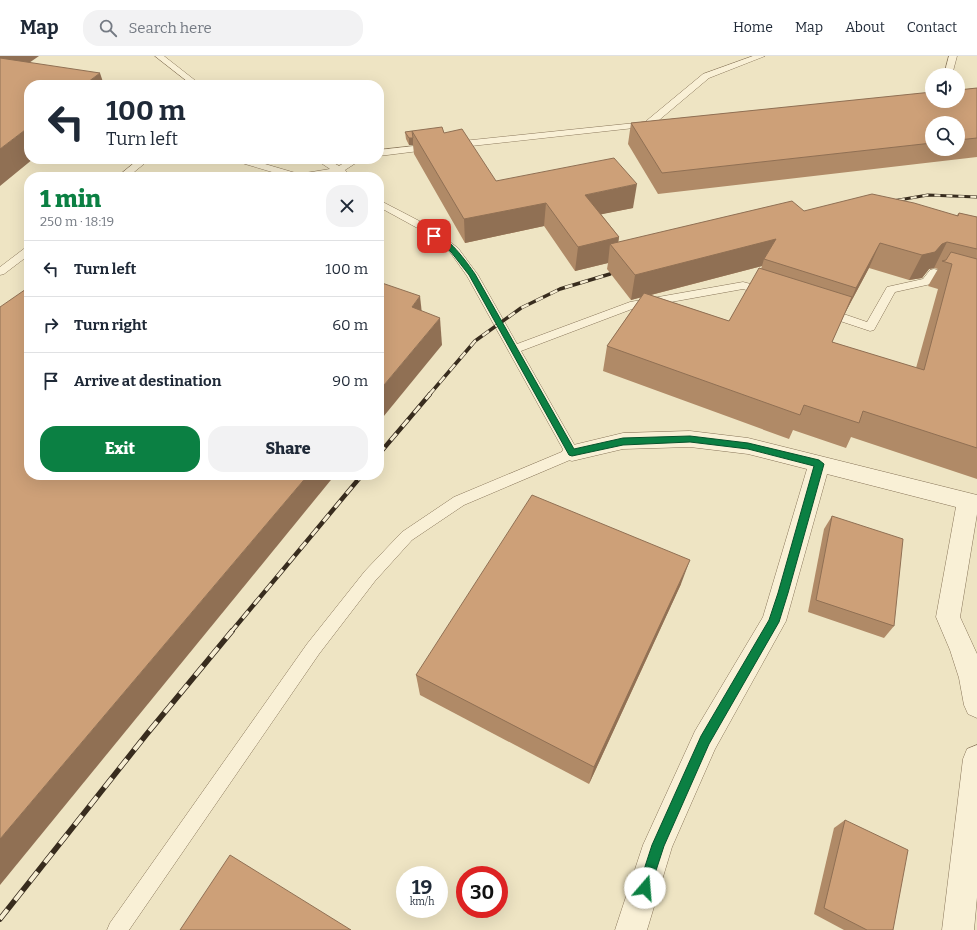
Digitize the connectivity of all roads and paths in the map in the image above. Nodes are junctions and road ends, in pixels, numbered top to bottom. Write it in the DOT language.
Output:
graph roads {
  1 [pos="159,56"];
  2 [pos="761,56"];
  3 [pos="953,56"];
  4 [pos="950,68"];
  5 [pos="190,80"];
  6 [pos="664,122"];
  7 [pos="648,124"];
  8 [pos="384,152"];
  9 [pos="139,164"];
  10 [pos="255,164"];
  11 [pos="329,164"];
  12 [pos="349,164"];
  13 [pos="339,170"];
  14 [pos="128,172"];
  15 [pos="282,172"];
  16 [pos="328,172"];
  17 [pos="341,172"];
  18 [pos="384,206"];
  19 [pos="24,254"];
  20 [pos="0,272"];
  21 [pos="977,283"];
  22 [pos="780,297"];
  23 [pos="817,310"];
  24 [pos="514,350"];
  25 [pos="572,453"];
  26 [pos="819,464"];
  27 [pos="972,503"];
  28 [pos="977,705"];
  29 [pos="977,759"];
  30 [pos="117,930"];
  31 [pos="631,930"];
  32 [pos="958,930"];
  1 -- 5 [label="lane"];
  2 -- 7 [label="lane"];
  3 -- 4 [label="lane"];
  6 -- 7 [label="lane"];
  7 -- 8 [label="lane"];
  9 -- 14 [label="lane"];
  10 -- 15 [label="lane"];
  11 -- 13 [label="lane"];
  12 -- 13 [label="lane"];
  13 -- 16 [label="lane"];
  13 -- 17 [label="lane"];
  18 -- 24 [label="lane"];
  19 -- 20 [label="lane"];
  21 -- 23 [label="lane"];
  22 -- 24 [label="lane"];
  24 -- 25 [label="lane"];
  25 -- 26 [label="street"];
  25 -- 30 [label="lane"];
  26 -- 27 [label="street"];
  26 -- 31 [label="street"];
  27 -- 28 [label="street"];
  29 -- 32 [label="street"];
}
